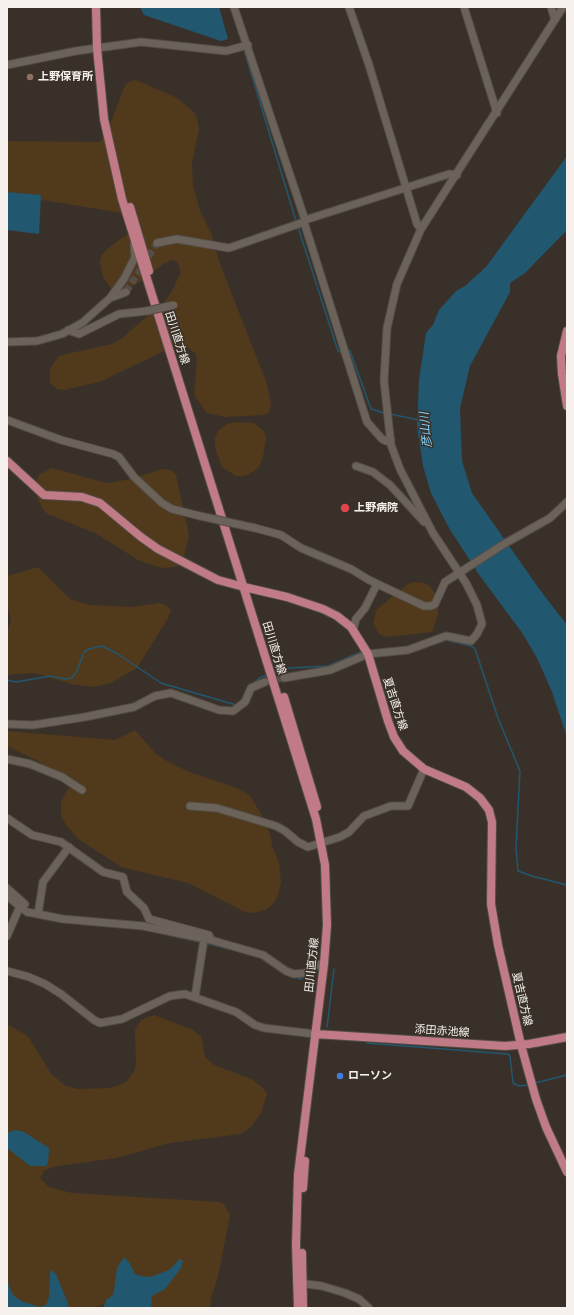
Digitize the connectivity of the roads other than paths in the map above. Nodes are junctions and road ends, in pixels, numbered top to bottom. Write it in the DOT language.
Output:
graph roads {
  1 [pos="96,7"];
  2 [pos="102,7"];
  3 [pos="234,7"];
  4 [pos="349,7"];
  5 [pos="464,7"];
  6 [pos="550,7"];
  7 [pos="563,7"];
  8 [pos="555,20"];
  9 [pos="99,24"];
  10 [pos="248,45"];
  11 [pos="100,48"];
  12 [pos="7,65"];
  13 [pos="497,113"];
  14 [pos="457,175"];
  15 [pos="406,189"];
  16 [pos="305,221"];
  17 [pos="421,229"];
  18 [pos="132,234"];
  19 [pos="157,243"];
  20 [pos="126,292"];
  21 [pos="110,298"];
  22 [pos="174,305"];
  23 [pos="68,330"];
  24 [pos="567,330"];
  25 [pos="7,342"];
  26 [pos="567,406"];
  27 [pos="7,420"];
  28 [pos="391,440"];
  29 [pos="7,461"];
  30 [pos="356,466"];
  31 [pos="567,502"];
  32 [pos="433,533"];
  33 [pos="458,573"];
  34 [pos="377,584"];
  35 [pos="246,588"];
  36 [pos="353,630"];
  37 [pos="368,654"];
  38 [pos="284,678"];
  39 [pos="265,682"];
  40 [pos="7,724"];
  41 [pos="7,759"];
  42 [pos="424,769"];
  43 [pos="82,790"];
  44 [pos="190,806"];
  45 [pos="7,818"];
  46 [pos="324,841"];
  47 [pos="69,847"];
  48 [pos="7,888"];
  49 [pos="7,896"];
  50 [pos="20,906"];
  51 [pos="27,912"];
  52 [pos="38,914"];
  53 [pos="7,936"];
  54 [pos="205,941"];
  55 [pos="324,964"];
  56 [pos="7,971"];
  57 [pos="195,997"];
  58 [pos="318,1034"];
  59 [pos="567,1037"];
  60 [pos="525,1045"];
  61 [pos="567,1172"];
  62 [pos="300,1283"];
  63 [pos="298,1308"];
  64 [pos="304,1308"];
  65 [pos="369,1308"];
  1 -- 9 [label="main road, 田川直方線"];
  2 -- 9 [label="main road, 田川直方線"];
  3 -- 10 [label="street"];
  4 -- 15 [label="street"];
  5 -- 13 [label="street"];
  6 -- 8 [label="street"];
  7 -- 8 [label="street"];
  8 -- 13 [label="street"];
  9 -- 11 [label="main road, 田川直方線"];
  10 -- 11 [label="street"];
  10 -- 16 [label="street"];
  11 -- 12 [label="street"];
  11 -- 18 [label="main road, 田川直方線"];
  11 -- 35 [label="main road, 田川直方線"];
  13 -- 14 [label="street"];
  14 -- 15 [label="street"];
  14 -- 17 [label="street"];
  15 -- 16 [label="street"];
  15 -- 17 [label="street"];
  16 -- 19 [label="street"];
  16 -- 28 [label="street"];
  17 -- 28 [label="street"];
  18 -- 21 [label="street"];
  18 -- 35 [label="main road, 田川直方線"];
  20 -- 21 [label="street"];
  21 -- 23 [label="street"];
  22 -- 23 [label="street, bridge"];
  23 -- 25 [label="street"];
  24 -- 26 [label="main road"];
  27 -- 34 [label="street, bridge"];
  28 -- 32 [label="street"];
  29 -- 35 [label="main road, 夏吉直方線"];
  30 -- 32 [label="street"];
  31 -- 33 [label="street"];
  32 -- 33 [label="street"];
  33 -- 34 [label="street"];
  33 -- 37 [label="street"];
  34 -- 36 [label="street"];
  35 -- 36 [label="main road, 夏吉直方線"];
  35 -- 46 [label="main road, 田川直方線"];
  36 -- 37 [label="main road, 夏吉直方線"];
  37 -- 38 [label="street"];
  37 -- 42 [label="main road, 夏吉直方線"];
  39 -- 40 [label="street"];
  41 -- 43 [label="street"];
  42 -- 46 [label="street"];
  42 -- 60 [label="main road, 夏吉直方線"];
  44 -- 46 [label="street"];
  45 -- 47 [label="street"];
  46 -- 55 [label="main road, 田川直方線"];
  46 -- 58 [label="main road, 田川直方線"];
  47 -- 52 [label="street"];
  47 -- 54 [label="street"];
  48 -- 51 [label="street"];
  49 -- 50 [label="street"];
  50 -- 51 [label="street"];
  50 -- 53 [label="street"];
  51 -- 52 [label="street"];
  52 -- 54 [label="street"];
  54 -- 55 [label="street"];
  54 -- 57 [label="street"];
  55 -- 58 [label="main road, 田川直方線"];
  56 -- 57 [label="street"];
  57 -- 58 [label="street"];
  58 -- 60 [label="main road, 添田赤池線"];
  58 -- 62 [label="main road, 田川直方線"];
  59 -- 60 [label="main road, 添田赤池線"];
  60 -- 61 [label="main road, 夏吉直方線"];
  62 -- 63 [label="main road, 田川直方線"];
  62 -- 64 [label="main road, 田川直方線"];
  62 -- 65 [label="street"];
}
